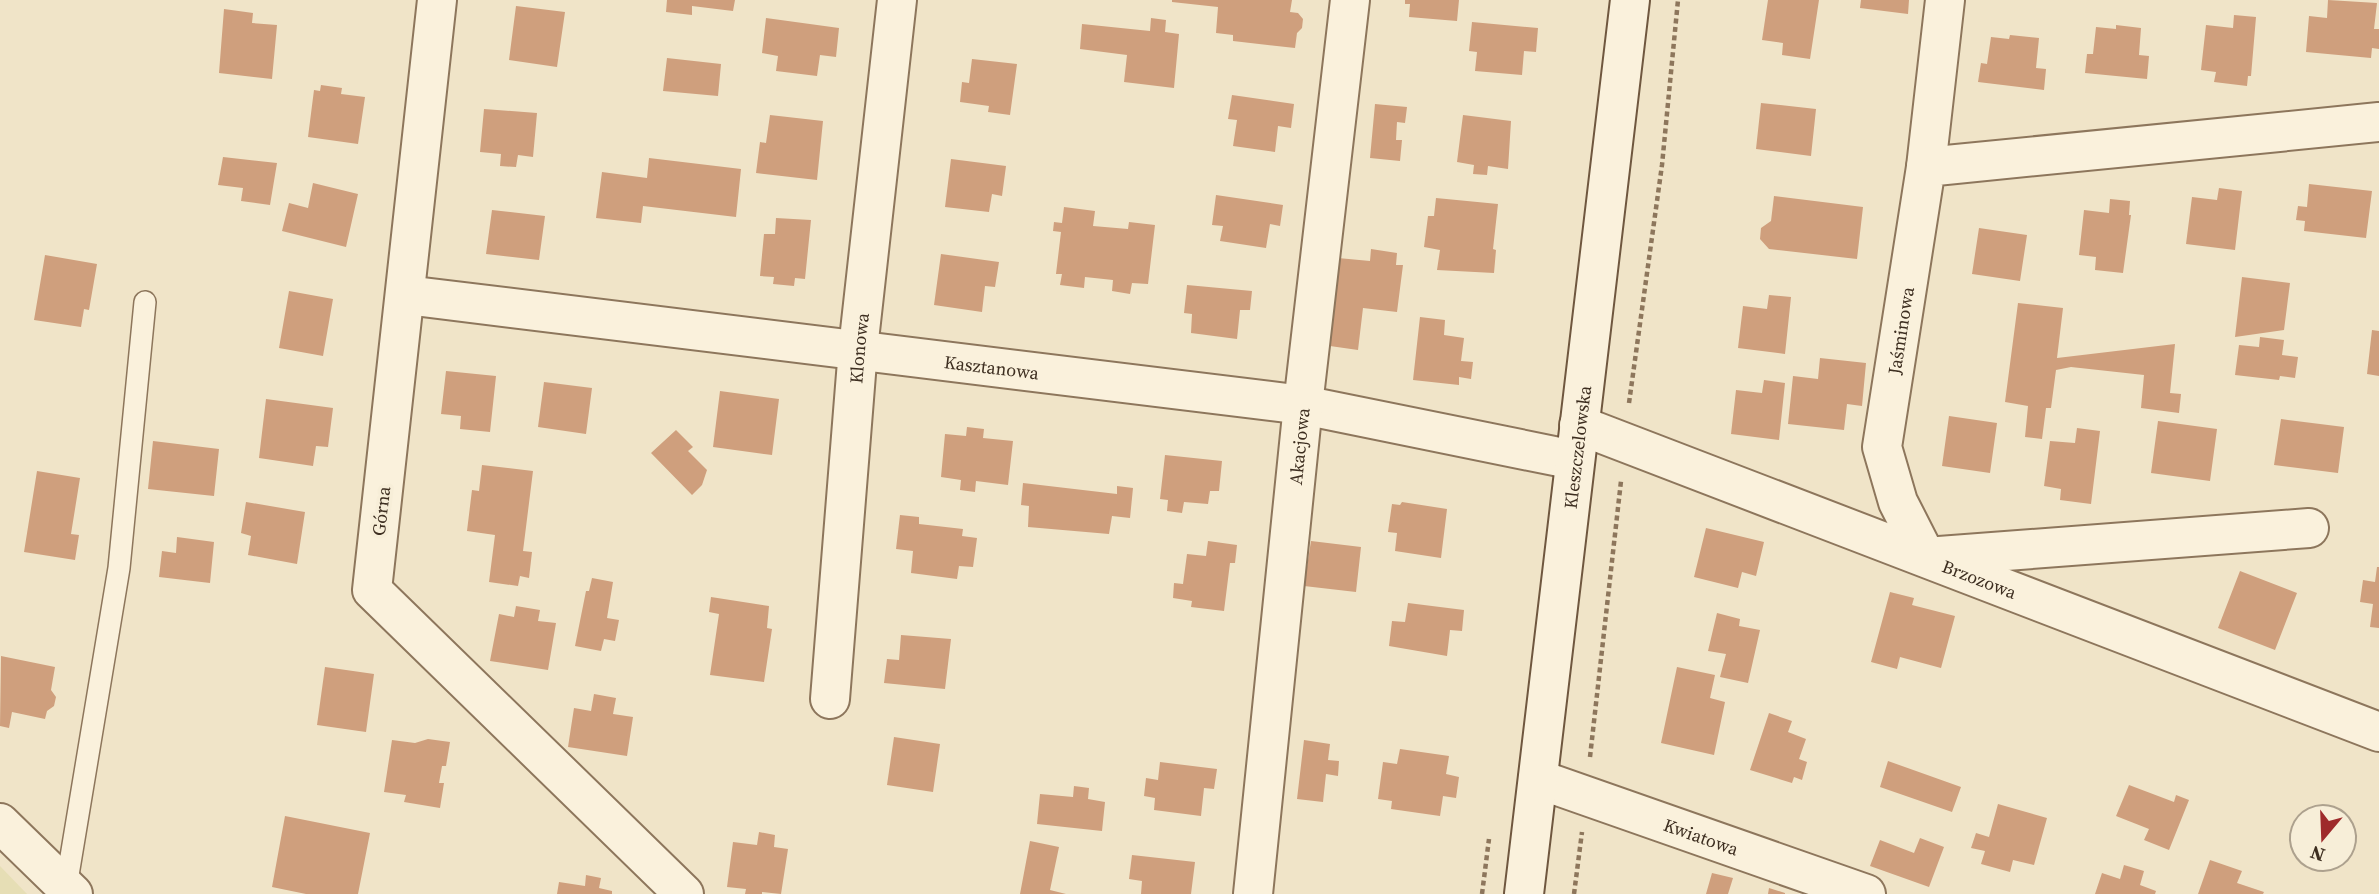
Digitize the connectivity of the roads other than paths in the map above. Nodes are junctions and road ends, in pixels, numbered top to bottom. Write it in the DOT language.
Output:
graph roads {
  1 [pos="438,0"];
  2 [pos="897,0"];
  3 [pos="1350,0"];
  4 [pos="1630,0"];
  5 [pos="1945,0"];
  6 [pos="2379,122"];
  7 [pos="1926,167"];
  8 [pos="406,295"];
  9 [pos="145,302"];
  10 [pos="858,349"];
  11 [pos="1303,405"];
  12 [pos="1576,443"];
  13 [pos="2309,528"];
  14 [pos="1926,558"];
  15 [pos="830,699"];
  16 [pos="2379,733"];
  17 [pos="1538,779"];
  18 [pos="0,823"];
  19 [pos="69,890"];
  20 [pos="684,894"];
  21 [pos="1253,894"];
  22 [pos="1524,894"];
  23 [pos="1866,894"];
  1 -- 8 [label="street, Górna"];
  2 -- 10 [label="street, Klonowa"];
  3 -- 11 [label="street, Akacjowa"];
  4 -- 12 [label="street, Kleszczelowska"];
  5 -- 7 [label="street, Jaśminowa"];
  6 -- 7 [label="street"];
  7 -- 14 [label="street, Jaśminowa"];
  8 -- 10 [label="street, Kasztanowa"];
  8 -- 20 [label="street, Górna"];
  9 -- 19 [label="lane"];
  10 -- 11 [label="street, Kasztanowa"];
  10 -- 15 [label="street, Klonowa"];
  11 -- 12 [label="street, Kasztanowa"];
  11 -- 21 [label="street, Akacjowa"];
  12 -- 14 [label="street, Brzozowa"];
  12 -- 17 [label="street, Kleszczelowska"];
  13 -- 14 [label="street"];
  14 -- 16 [label="street, Brzozowa"];
  17 -- 22 [label="street, Kleszczelowska"];
  17 -- 23 [label="street, Kwiatowa"];
  18 -- 19 [label="street"];
}
